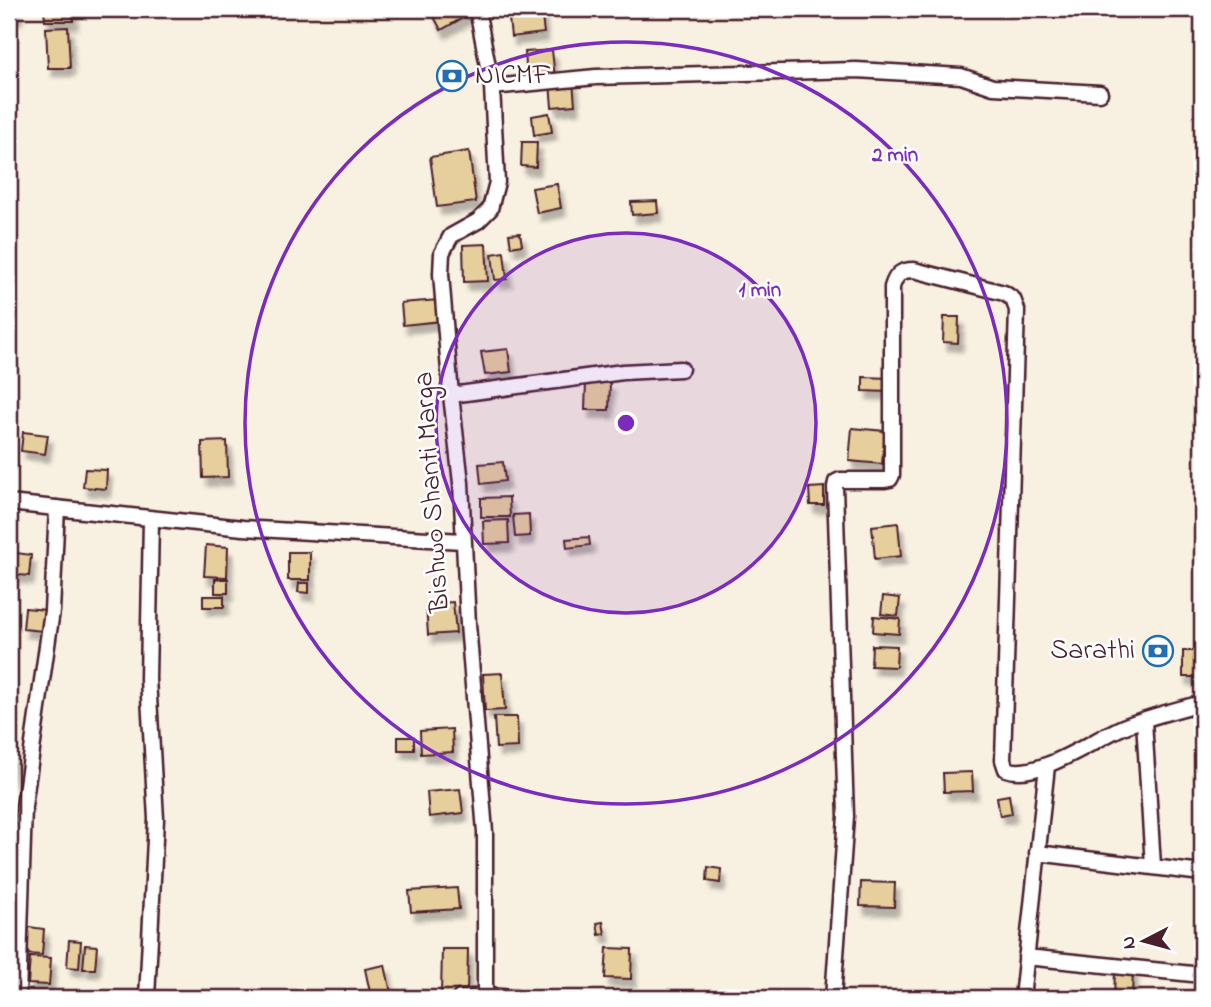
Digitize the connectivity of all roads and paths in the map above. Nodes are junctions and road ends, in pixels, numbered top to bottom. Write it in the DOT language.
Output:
graph roads {
  1 [pos="477,9"];
  2 [pos="492,88"];
  3 [pos="1100,93"];
  4 [pos="681,369"];
  5 [pos="451,395"];
  6 [pos="9,503"];
  7 [pos="57,508"];
  8 [pos="151,520"];
  9 [pos="462,541"];
  10 [pos="1202,703"];
  11 [pos="1144,720"];
  12 [pos="1047,766"];
  13 [pos="1037,853"];
  14 [pos="1153,866"];
  15 [pos="1202,873"];
  16 [pos="1026,957"];
  17 [pos="1202,975"];
  18 [pos="485,997"];
  19 [pos="18,998"];
  20 [pos="147,998"];
  21 [pos="460,998"];
  22 [pos="516,998"];
  23 [pos="832,998"];
  24 [pos="1022,998"];
  1 -- 2 [label="street, Bishwo Shanti Marga"];
  2 -- 3 [label="street"];
  2 -- 5 [label="street, Bishwo Shanti Marga"];
  4 -- 5 [label="street"];
  5 -- 9 [label="street, Bishwo Shanti Marga"];
  6 -- 7 [label="street"];
  7 -- 8 [label="street"];
  7 -- 19 [label="street"];
  8 -- 9 [label="street"];
  8 -- 20 [label="street"];
  9 -- 18 [label="street, Bishwo Shanti Marga"];
  10 -- 11 [label="street"];
  11 -- 12 [label="street"];
  11 -- 14 [label="street"];
  12 -- 13 [label="street"];
  12 -- 23 [label="street"];
  13 -- 14 [label="street"];
  13 -- 16 [label="street"];
  14 -- 15 [label="street"];
  16 -- 17 [label="street"];
  16 -- 24 [label="street"];
  18 -- 21 [label="street"];
  18 -- 22 [label="street"];
}
